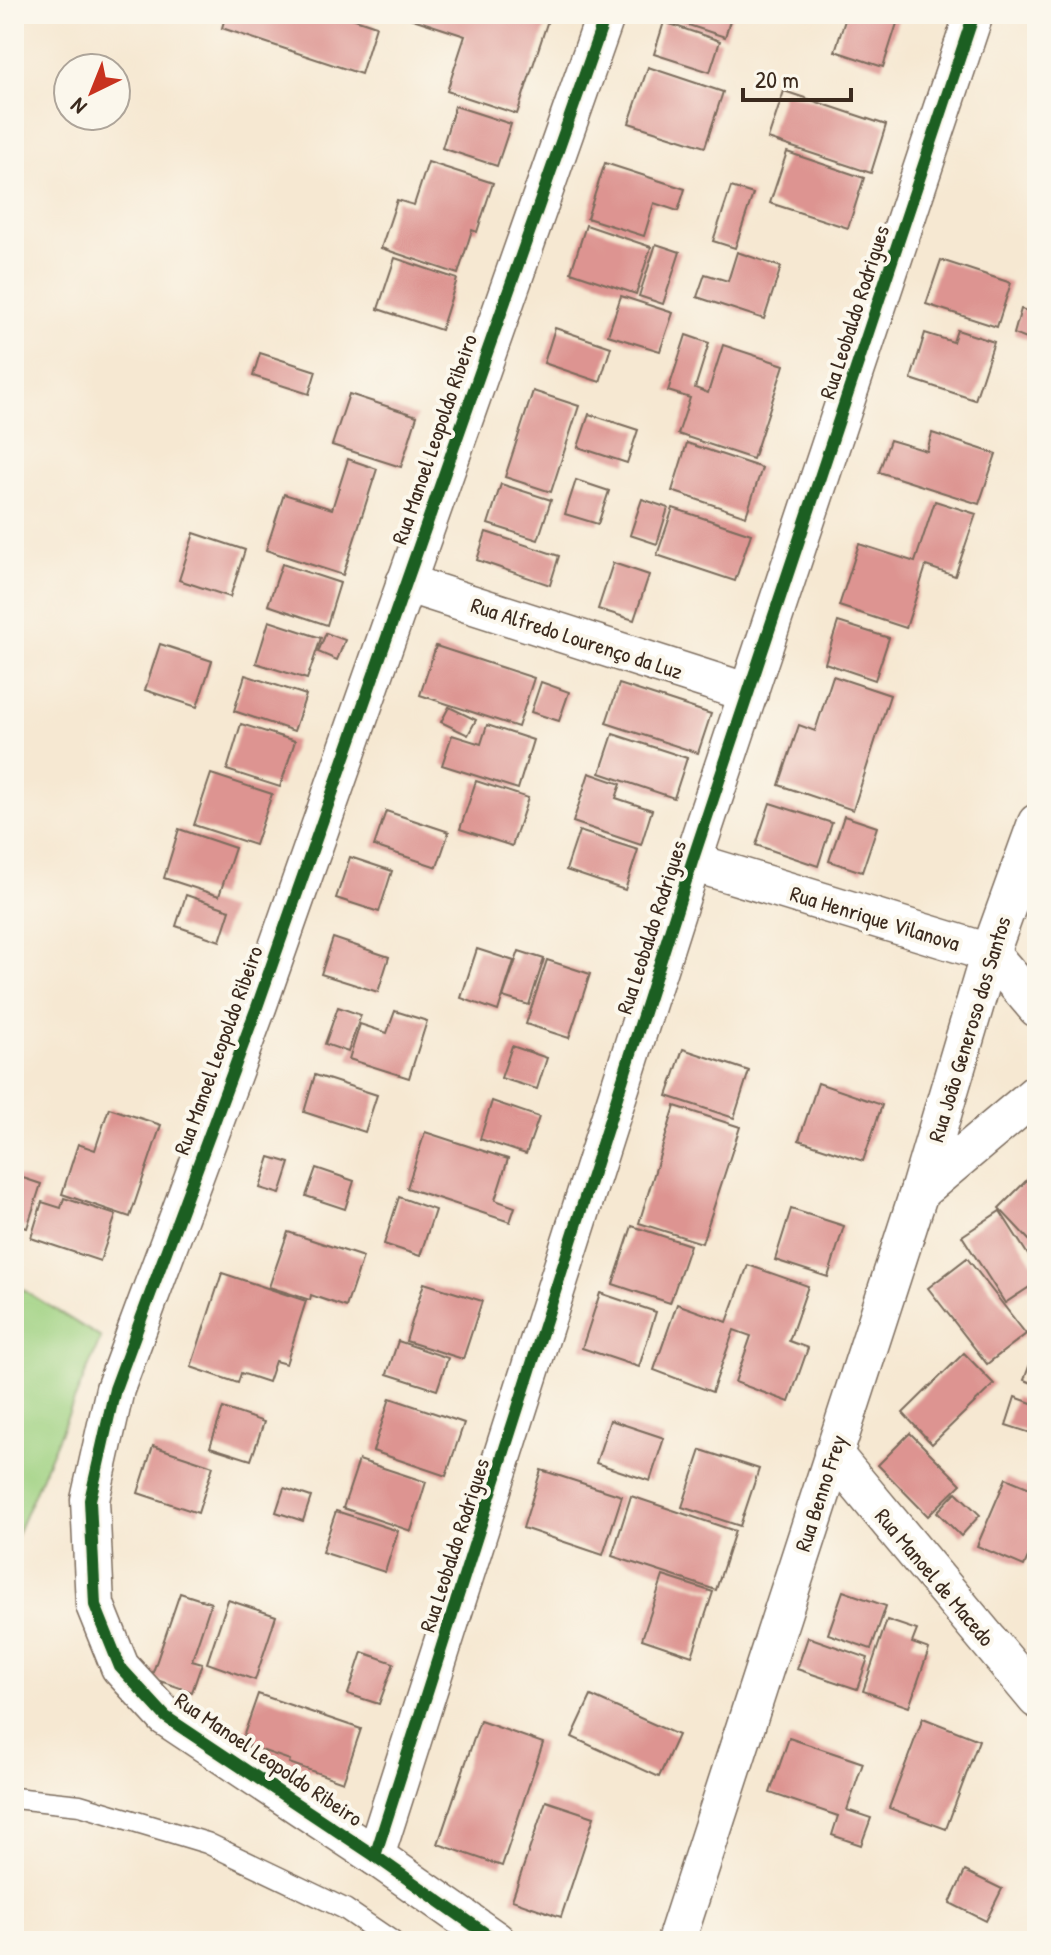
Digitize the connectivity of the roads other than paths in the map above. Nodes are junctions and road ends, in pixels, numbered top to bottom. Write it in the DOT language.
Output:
graph roads {
  1 [pos="606,14"];
  2 [pos="974,14"];
  3 [pos="405,583"];
  4 [pos="749,693"];
  5 [pos="1037,823"];
  6 [pos="692,862"];
  7 [pos="990,953"];
  8 [pos="1037,1008"];
  9 [pos="1037,1093"];
  10 [pos="919,1192"];
  11 [pos="833,1454"];
  12 [pos="1037,1699"];
  13 [pos="14,1798"];
  14 [pos="375,1856"];
  15 [pos="392,1941"];
  16 [pos="496,1941"];
  17 [pos="676,1941"];
  1 -- 3 [label="street, Rua Manoel Leopoldo Ribeiro"];
  2 -- 4 [label="street, Rua Leobaldo Rodrigues"];
  3 -- 4 [label="street, Rua Alfredo Lourenço da Luz"];
  3 -- 14 [label="street, Rua Manoel Leopoldo Ribeiro"];
  4 -- 6 [label="street, Rua Leobaldo Rodrigues"];
  5 -- 7 [label="street, Rua João Generoso dos Santos"];
  6 -- 7 [label="street, Rua Henrique Vilanova"];
  6 -- 14 [label="street, Rua Leobaldo Rodrigues"];
  7 -- 8 [label="street, Rua Henrique Vilanova"];
  7 -- 10 [label="street, Rua João Generoso dos Santos"];
  9 -- 10 [label="street"];
  10 -- 11 [label="street, Rua Benno Frey"];
  11 -- 12 [label="street, Rua Manoel de Macedo"];
  11 -- 17 [label="street, Rua Benno Frey"];
  13 -- 15 [label="lane"];
  14 -- 16 [label="street, Rua Manoel Leopoldo Ribeiro"];
}
